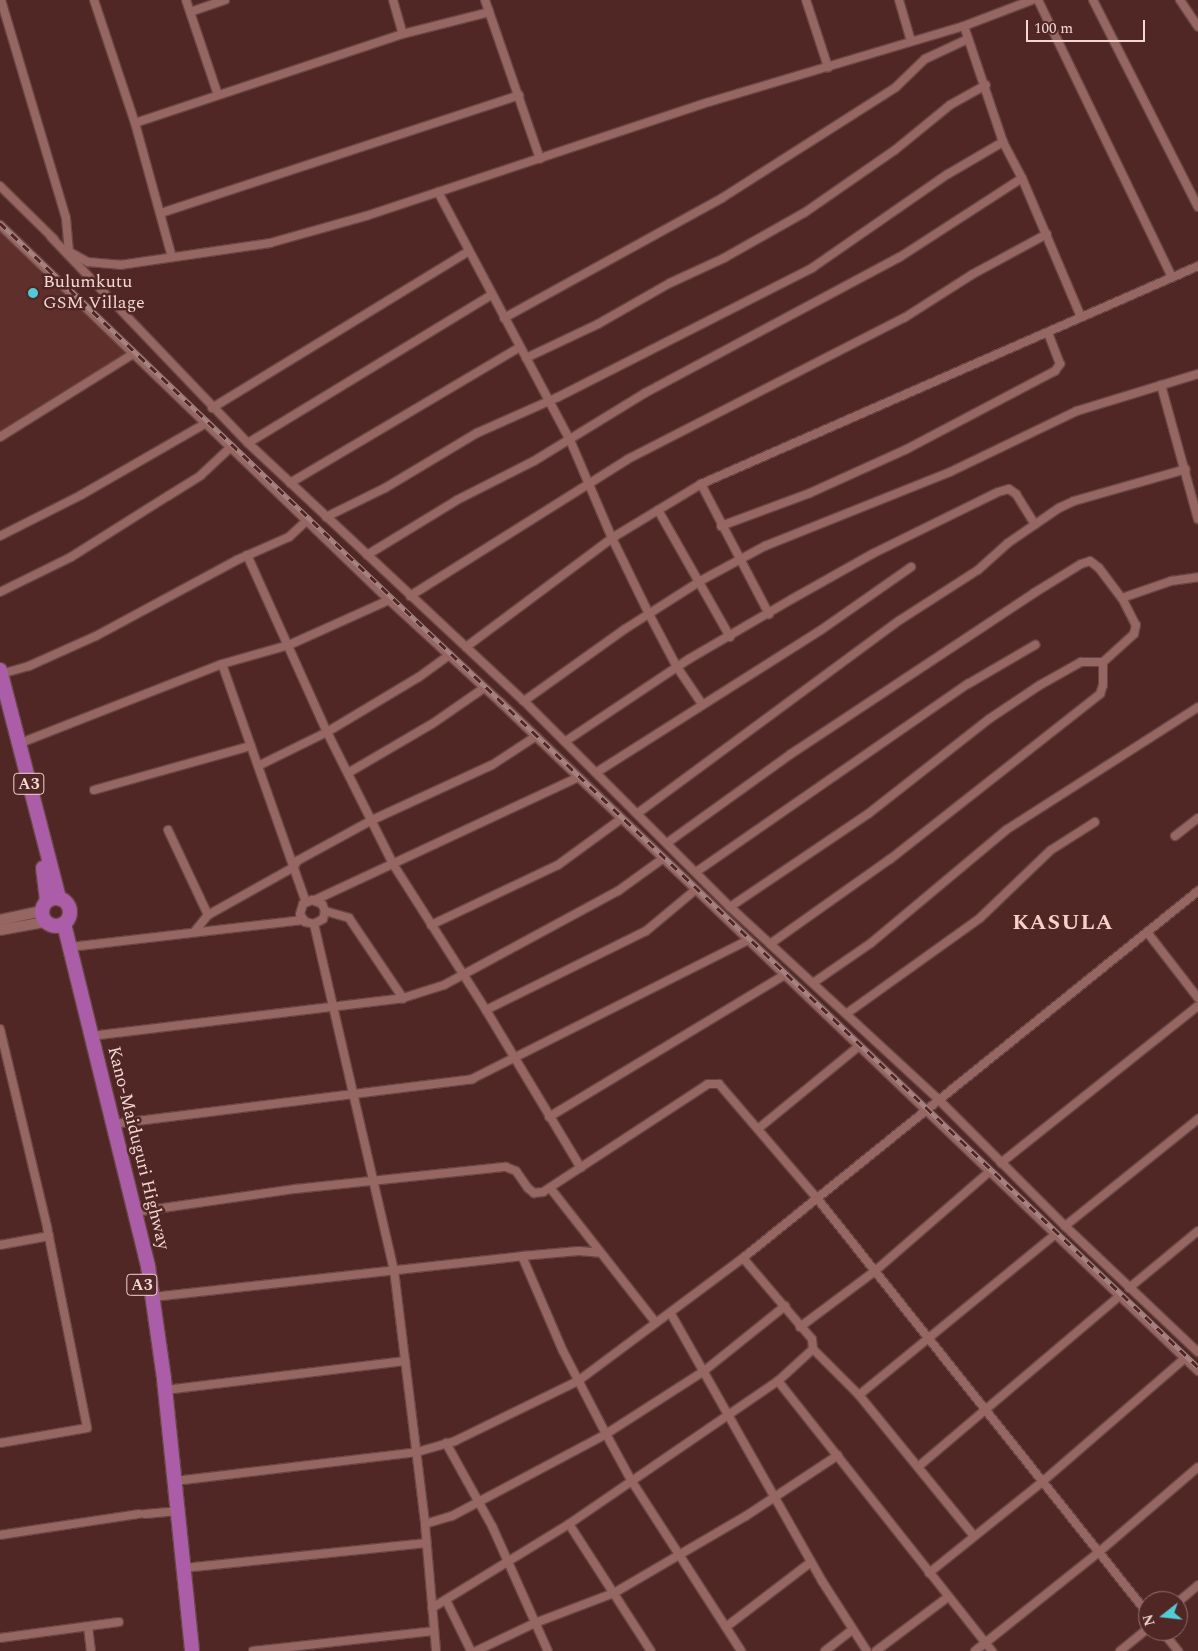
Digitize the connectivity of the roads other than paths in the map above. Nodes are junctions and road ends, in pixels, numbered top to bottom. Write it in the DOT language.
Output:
graph roads {
  1 [pos="1,0"];
  2 [pos="94,0"];
  3 [pos="186,0"];
  4 [pos="225,0"];
  5 [pos="393,0"];
  6 [pos="485,0"];
  7 [pos="806,0"];
  8 [pos="899,0"];
  9 [pos="1032,0"];
  10 [pos="1038,0"];
  11 [pos="1093,0"];
  12 [pos="1180,0"];
  13 [pos="190,12"];
  14 [pos="489,12"];
  15 [pos="964,26"];
  16 [pos="1198,27"];
  17 [pos="403,34"];
  18 [pos="968,39"];
  19 [pos="911,41"];
  20 [pos="828,67"];
  21 [pos="986,85"];
  22 [pos="218,95"];
  23 [pos="519,95"];
  24 [pos="135,124"];
  25 [pos="1003,142"];
  26 [pos="540,159"];
  27 [pos="1022,178"];
  28 [pos="0,186"];
  29 [pos="438,192"];
  30 [pos="1198,207"];
  31 [pos="161,213"];
  32 [pos="0,225"];
  33 [pos="1046,234"];
  34 [pos="51,237"];
  35 [pos="69,252"];
  36 [pos="468,252"];
  37 [pos="172,257"];
  38 [pos="1198,266"];
  39 [pos="1172,278"];
  40 [pos="491,294"];
  41 [pos="1081,317"];
  42 [pos="504,318"];
  43 [pos="1048,332"];
  44 [pos="520,347"];
  45 [pos="133,354"];
  46 [pos="526,358"];
  47 [pos="1198,374"];
  48 [pos="1161,385"];
  49 [pos="549,401"];
  50 [pos="212,408"];
  51 [pos="206,423"];
  52 [pos="0,437"];
  53 [pos="570,440"];
  54 [pos="248,443"];
  55 [pos="231,446"];
  56 [pos="1186,469"];
  57 [pos="589,481"];
  58 [pos="290,483"];
  59 [pos="700,484"];
  60 [pos="658,510"];
  61 [pos="326,517"];
  62 [pos="1198,519"];
  63 [pos="307,520"];
  64 [pos="1035,524"];
  65 [pos="721,526"];
  66 [pos="0,536"];
  67 [pos="612,538"];
  68 [pos="247,555"];
  69 [pos="367,555"];
  70 [pos="740,560"];
  71 [pos="911,567"];
  72 [pos="1196,578"];
  73 [pos="700,582"];
  74 [pos="1198,588"];
  75 [pos="0,592"];
  76 [pos="410,596"];
  77 [pos="1122,598"];
  78 [pos="388,600"];
  79 [pos="649,614"];
  80 [pos="769,614"];
  81 [pos="730,637"];
  82 [pos="289,645"];
  83 [pos="1035,645"];
  84 [pos="466,647"];
  85 [pos="449,655"];
  86 [pos="1103,662"];
  87 [pos="222,664"];
  88 [pos="677,667"];
  89 [pos="0,672"];
  90 [pos="484,688"];
  91 [pos="3,701"];
  92 [pos="524,701"];
  93 [pos="702,704"];
  94 [pos="1198,707"];
  95 [pos="327,732"];
  96 [pos="535,737"];
  97 [pos="566,741"];
  98 [pos="18,744"];
  99 [pos="251,746"];
  100 [pos="258,766"];
  101 [pos="597,772"];
  102 [pos="348,773"];
  103 [pos="577,778"];
  104 [pos="94,790"];
  105 [pos="638,813"];
  106 [pos="1198,818"];
  107 [pos="621,819"];
  108 [pos="370,821"];
  109 [pos="1095,822"];
  110 [pos="168,830"];
  111 [pos="1175,836"];
  112 [pos="667,843"];
  113 [pos="661,860"];
  114 [pos="393,864"];
  115 [pos="294,867"];
  116 [pos="696,872"];
  117 [pos="694,891"];
  118 [pos="1198,891"];
  119 [pos="315,900"];
  120 [pos="306,902"];
  121 [pos="730,907"];
  122 [pos="325,912"];
  123 [pos="52,914"];
  124 [pos="208,915"];
  125 [pos="0,920"];
  126 [pos="303,920"];
  127 [pos="314,924"];
  128 [pos="431,925"];
  129 [pos="0,930"];
  130 [pos="194,932"];
  131 [pos="1147,932"];
  132 [pos="746,941"];
  133 [pos="770,944"];
  134 [pos="70,948"];
  135 [pos="463,974"];
  136 [pos="784,975"];
  137 [pos="814,983"];
  138 [pos="403,998"];
  139 [pos="1198,998"];
  140 [pos="334,1006"];
  141 [pos="1198,1006"];
  142 [pos="486,1010"];
  143 [pos="846,1014"];
  144 [pos="0,1029"];
  145 [pos="91,1036"];
  146 [pos="858,1047"];
  147 [pos="514,1059"];
  148 [pos="355,1093"];
  149 [pos="938,1099"];
  150 [pos="924,1111"];
  151 [pos="549,1117"];
  152 [pos="1198,1119"];
  153 [pos="113,1124"];
  154 [pos="760,1128"];
  155 [pos="1001,1163"];
  156 [pos="581,1168"];
  157 [pos="989,1172"];
  158 [pos="375,1182"];
  159 [pos="551,1189"];
  160 [pos="816,1197"];
  161 [pos="135,1212"];
  162 [pos="1064,1226"];
  163 [pos="1198,1232"];
  164 [pos="49,1236"];
  165 [pos="1053,1236"];
  166 [pos="0,1245"];
  167 [pos="600,1253"];
  168 [pos="522,1256"];
  169 [pos="743,1258"];
  170 [pos="394,1270"];
  171 [pos="874,1271"];
  172 [pos="1129,1288"];
  173 [pos="153,1297"];
  174 [pos="1118,1297"];
  175 [pos="784,1306"];
  176 [pos="671,1314"];
  177 [pos="656,1323"];
  178 [pos="800,1327"];
  179 [pos="928,1340"];
  180 [pos="813,1349"];
  181 [pos="1198,1352"];
  182 [pos="1185,1358"];
  183 [pos="405,1361"];
  184 [pos="704,1371"];
  185 [pos="1198,1371"];
  186 [pos="778,1380"];
  187 [pos="578,1381"];
  188 [pos="165,1390"];
  189 [pos="859,1395"];
  190 [pos="985,1410"];
  191 [pos="730,1413"];
  192 [pos="606,1434"];
  193 [pos="0,1443"];
  194 [pos="446,1443"];
  195 [pos="417,1452"];
  196 [pos="838,1455"];
  197 [pos="918,1466"];
  198 [pos="1198,1467"];
  199 [pos="631,1480"];
  200 [pos="175,1481"];
  201 [pos="1042,1482"];
  202 [pos="774,1498"];
  203 [pos="478,1502"];
  204 [pos="174,1511"];
  205 [pos="425,1524"];
  206 [pos="569,1524"];
  207 [pos="0,1535"];
  208 [pos="974,1536"];
  209 [pos="428,1543"];
  210 [pos="1099,1552"];
  211 [pos="679,1556"];
  212 [pos="509,1561"];
  213 [pos="811,1562"];
  214 [pos="184,1568"];
  215 [pos="929,1573"];
  216 [pos="1198,1586"];
  217 [pos="614,1593"];
  218 [pos="1188,1594"];
  219 [pos="948,1596"];
  220 [pos="446,1600"];
  221 [pos="1138,1601"];
  222 [pos="432,1608"];
  223 [pos="119,1622"];
  224 [pos="535,1623"];
  225 [pos="88,1627"];
  226 [pos="726,1627"];
  227 [pos="852,1630"];
  228 [pos="433,1631"];
  229 [pos="1138,1636"];
  230 [pos="0,1638"];
  231 [pos="1170,1641"];
  232 [pos="985,1642"];
  233 [pos="91,1651"];
  234 [pos="184,1651"];
  235 [pos="192,1651"];
  236 [pos="253,1651"];
  237 [pos="436,1651"];
  238 [pos="471,1651"];
  239 [pos="476,1651"];
  240 [pos="548,1651"];
  241 [pos="652,1651"];
  242 [pos="741,1651"];
  243 [pos="825,1651"];
  244 [pos="867,1651"];
  245 [pos="876,1651"];
  246 [pos="975,1651"];
  247 [pos="992,1651"];
  248 [pos="1120,1651"];
  249 [pos="1178,1651"];
  1 -- 35 [label="street"];
  2 -- 24 [label="street"];
  3 -- 13 [label="street"];
  4 -- 13 [label="street"];
  5 -- 17 [label="street"];
  6 -- 14 [label="street"];
  7 -- 20 [label="street"];
  8 -- 19 [label="street"];
  9 -- 15 [label="street"];
  10 -- 39 [label="street"];
  11 -- 30 [label="street"];
  12 -- 16 [label="street"];
  13 -- 22 [label="street"];
  14 -- 17 [label="street"];
  14 -- 23 [label="street"];
  15 -- 18 [label="street"];
  15 -- 19 [label="street"];
  17 -- 22 [label="street"];
  18 -- 21 [label="street"];
  18 -- 42 [label="street"];
  19 -- 20 [label="street"];
  20 -- 26 [label="street"];
  21 -- 25 [label="street"];
  21 -- 46 [label="street"];
  22 -- 24 [label="street"];
  23 -- 26 [label="street"];
  23 -- 31 [label="street"];
  24 -- 31 [label="street"];
  25 -- 27 [label="street"];
  25 -- 49 [label="street"];
  26 -- 29 [label="street"];
  27 -- 33 [label="street"];
  27 -- 53 [label="street"];
  28 -- 34 [label="street"];
  29 -- 36 [label="street"];
  29 -- 37 [label="street"];
  31 -- 37 [label="street"];
  32 -- 45 [label="street"];
  33 -- 41 [label="street"];
  33 -- 57 [label="street"];
  34 -- 35 [label="street"];
  34 -- 50 [label="street"];
  35 -- 37 [label="street"];
  36 -- 40 [label="street"];
  36 -- 50 [label="street"];
  38 -- 39 [label="street"];
  39 -- 41 [label="street"];
  40 -- 42 [label="street"];
  40 -- 54 [label="street"];
  41 -- 43 [label="street"];
  42 -- 44 [label="street"];
  43 -- 59 [label="street"];
  43 -- 65 [label="street"];
  44 -- 46 [label="street"];
  44 -- 58 [label="street"];
  45 -- 51 [label="street"];
  45 -- 52 [label="street"];
  46 -- 49 [label="street"];
  47 -- 48 [label="street"];
  48 -- 56 [label="street"];
  48 -- 70 [label="street"];
  49 -- 53 [label="street"];
  49 -- 61 [label="street"];
  50 -- 54 [label="street"];
  51 -- 55 [label="street"];
  51 -- 66 [label="street"];
  53 -- 57 [label="street"];
  53 -- 69 [label="street"];
  54 -- 58 [label="street"];
  55 -- 63 [label="street"];
  55 -- 75 [label="street"];
  56 -- 62 [label="street"];
  56 -- 64 [label="street"];
  57 -- 67 [label="street"];
  57 -- 76 [label="street"];
  58 -- 61 [label="street"];
  59 -- 60 [label="street"];
  59 -- 65 [label="street"];
  60 -- 67 [label="street"];
  60 -- 73 [label="street"];
  61 -- 69 [label="street"];
  63 -- 68 [label="street"];
  63 -- 78 [label="street"];
  64 -- 80 [label="street"];
  64 -- 105 [label="street"];
  65 -- 70 [label="street"];
  67 -- 79 [label="street"];
  67 -- 84 [label="street"];
  68 -- 82 [label="street"];
  68 -- 89 [label="street"];
  69 -- 76 [label="street"];
  70 -- 73 [label="street"];
  70 -- 80 [label="street"];
  71 -- 93 [label="street"];
  72 -- 74 [label="street"];
  72 -- 77 [label="street"];
  73 -- 79 [label="street"];
  73 -- 81 [label="street"];
  76 -- 84 [label="street"];
  77 -- 86 [label="street"];
  77 -- 112 [label="street"];
  78 -- 82 [label="street"];
  78 -- 85 [label="street"];
  79 -- 88 [label="street"];
  79 -- 92 [label="street"];
  80 -- 81 [label="street"];
  81 -- 88 [label="street"];
  82 -- 87 [label="street"];
  82 -- 95 [label="street"];
  83 -- 116 [label="street"];
  84 -- 92 [label="street"];
  85 -- 90 [label="street"];
  85 -- 95 [label="street"];
  86 -- 121 [label="street"];
  86 -- 133 [label="street"];
  87 -- 98 [label="street"];
  87 -- 99 [label="street"];
  88 -- 93 [label="street"];
  88 -- 97 [label="street"];
  89 -- 91 [label="highway, Kano-Maiduguri Highway / A3"];
  90 -- 96 [label="street"];
  90 -- 102 [label="street"];
  91 -- 98 [label="highway, Kano-Maiduguri Highway / A3"];
  91 -- 123 [label="highway, Kano-Maiduguri Highway / A3"];
  92 -- 97 [label="street"];
  93 -- 101 [label="street"];
  94 -- 137 [label="street"];
  95 -- 100 [label="street"];
  95 -- 102 [label="street"];
  96 -- 103 [label="street"];
  96 -- 108 [label="street"];
  97 -- 101 [label="street"];
  98 -- 123 [label="highway, Kano-Maiduguri Highway / A3"];
  99 -- 100 [label="street"];
  99 -- 104 [label="street"];
  100 -- 115 [label="street"];
  101 -- 105 [label="street"];
  102 -- 108 [label="street"];
  103 -- 107 [label="street"];
  103 -- 114 [label="street"];
  105 -- 112 [label="street"];
  106 -- 111 [label="street"];
  107 -- 113 [label="street"];
  107 -- 128 [label="street"];
  108 -- 114 [label="street"];
  108 -- 115 [label="street"];
  109 -- 143 [label="street"];
  110 -- 124 [label="street"];
  112 -- 116 [label="street"];
  113 -- 117 [label="street"];
  113 -- 135 [label="street"];
  114 -- 119 [label="street"];
  114 -- 128 [label="street"];
  115 -- 120 [label="street"];
  115 -- 124 [label="street"];
  116 -- 121 [label="street"];
  117 -- 132 [label="street"];
  117 -- 142 [label="street"];
  118 -- 131 [label="street"];
  119 -- 120 [label="street"];
  119 -- 122 [label="street"];
  120 -- 126 [label="street"];
  121 -- 133 [label="street"];
  122 -- 127 [label="street"];
  122 -- 138 [label="street"];
  123 -- 125 [label="street"];
  123 -- 129 [label="street"];
  123 -- 134 [label="highway, Kano-Maiduguri Highway / A3"];
  123 -- 204 [label="highway, Kano-Maiduguri Highway / A3"];
  124 -- 130 [label="street"];
  126 -- 127 [label="street"];
  126 -- 130 [label="street"];
  127 -- 140 [label="street"];
  128 -- 135 [label="street"];
  130 -- 134 [label="street"];
  131 -- 139 [label="street"];
  131 -- 149 [label="street"];
  132 -- 136 [label="street"];
  132 -- 147 [label="street"];
  133 -- 137 [label="street"];
  134 -- 145 [label="highway, Kano-Maiduguri Highway / A3"];
  135 -- 138 [label="street"];
  135 -- 142 [label="street"];
  136 -- 146 [label="street"];
  136 -- 151 [label="street"];
  137 -- 143 [label="street"];
  138 -- 140 [label="street"];
  140 -- 145 [label="street"];
  140 -- 148 [label="street"];
  141 -- 155 [label="street"];
  142 -- 147 [label="street"];
  143 -- 149 [label="street"];
  144 -- 164 [label="street"];
  145 -- 153 [label="highway, Kano-Maiduguri Highway / A3"];
  146 -- 150 [label="street"];
  146 -- 154 [label="street"];
  147 -- 148 [label="street"];
  147 -- 151 [label="street"];
  148 -- 153 [label="street"];
  148 -- 158 [label="street"];
  149 -- 150 [label="street"];
  149 -- 155 [label="street"];
  150 -- 157 [label="street"];
  150 -- 160 [label="street"];
  151 -- 156 [label="street"];
  152 -- 162 [label="street"];
  153 -- 161 [label="highway, Kano-Maiduguri Highway / A3"];
  154 -- 156 [label="street"];
  154 -- 160 [label="street"];
  155 -- 162 [label="street"];
  156 -- 159 [label="street"];
  157 -- 165 [label="street"];
  157 -- 171 [label="street"];
  158 -- 159 [label="street"];
  158 -- 161 [label="street"];
  158 -- 170 [label="street"];
  159 -- 167 [label="street"];
  160 -- 169 [label="street"];
  160 -- 171 [label="street"];
  161 -- 173 [label="highway, Kano-Maiduguri Highway / A3"];
  162 -- 172 [label="street"];
  163 -- 172 [label="street"];
  164 -- 166 [label="street"];
  164 -- 193 [label="street"];
  165 -- 174 [label="street"];
  165 -- 179 [label="street"];
  167 -- 168 [label="street"];
  167 -- 177 [label="street"];
  168 -- 170 [label="street"];
  168 -- 187 [label="street"];
  169 -- 175 [label="street"];
  169 -- 176 [label="street"];
  170 -- 173 [label="street"];
  170 -- 183 [label="street"];
  171 -- 178 [label="street"];
  171 -- 179 [label="street"];
  172 -- 181 [label="street"];
  173 -- 188 [label="highway, Kano-Maiduguri Highway / A3"];
  174 -- 182 [label="street"];
  174 -- 190 [label="street"];
  175 -- 178 [label="street"];
  175 -- 184 [label="street"];
  176 -- 177 [label="street"];
  176 -- 184 [label="street"];
  177 -- 187 [label="street"];
  178 -- 180 [label="street"];
  179 -- 189 [label="street"];
  179 -- 190 [label="street"];
  180 -- 186 [label="street"];
  180 -- 189 [label="street"];
  182 -- 185 [label="street"];
  182 -- 201 [label="street"];
  183 -- 188 [label="street"];
  183 -- 195 [label="street"];
  184 -- 191 [label="street"];
  184 -- 192 [label="street"];
  186 -- 191 [label="street"];
  186 -- 196 [label="street"];
  187 -- 192 [label="street"];
  187 -- 194 [label="street"];
  188 -- 200 [label="highway, Kano-Maiduguri Highway / A3"];
  189 -- 197 [label="street"];
  190 -- 197 [label="street"];
  190 -- 201 [label="street"];
  191 -- 199 [label="street"];
  191 -- 202 [label="street"];
  192 -- 199 [label="street"];
  192 -- 203 [label="street"];
  194 -- 195 [label="street"];
  194 -- 203 [label="street"];
  195 -- 200 [label="street"];
  195 -- 205 [label="street"];
  196 -- 202 [label="street"];
  196 -- 215 [label="street"];
  197 -- 208 [label="street"];
  198 -- 210 [label="street"];
  199 -- 206 [label="street"];
  199 -- 211 [label="street"];
  200 -- 204 [label="highway, Kano-Maiduguri Highway / A3"];
  201 -- 208 [label="street"];
  201 -- 210 [label="street"];
  202 -- 211 [label="street"];
  202 -- 213 [label="street"];
  203 -- 205 [label="street"];
  203 -- 212 [label="street"];
  204 -- 207 [label="street"];
  204 -- 214 [label="highway, Kano-Maiduguri Highway / A3"];
  204 -- 234 [label="highway, Kano-Maiduguri Highway / A3"];
  205 -- 209 [label="street"];
  206 -- 212 [label="street"];
  206 -- 217 [label="street"];
  208 -- 215 [label="street"];
  209 -- 214 [label="street"];
  209 -- 222 [label="street"];
  210 -- 221 [label="street"];
  210 -- 232 [label="street"];
  211 -- 217 [label="street"];
  211 -- 226 [label="street"];
  212 -- 220 [label="street"];
  212 -- 224 [label="street"];
  213 -- 226 [label="street"];
  213 -- 227 [label="street"];
  214 -- 235 [label="highway, Kano-Maiduguri Highway / A3"];
  215 -- 219 [label="street"];
  216 -- 218 [label="street"];
  217 -- 224 [label="street"];
  217 -- 241 [label="street"];
  219 -- 232 [label="street"];
  219 -- 245 [label="street"];
  220 -- 222 [label="street"];
  220 -- 238 [label="street"];
  222 -- 228 [label="street"];
  223 -- 225 [label="street"];
  224 -- 239 [label="street"];
  224 -- 240 [label="street"];
  225 -- 230 [label="street"];
  225 -- 233 [label="street"];
  226 -- 242 [label="street"];
  227 -- 243 [label="street"];
  227 -- 244 [label="street"];
  228 -- 236 [label="street"];
  228 -- 237 [label="street"];
  229 -- 248 [label="street"];
  231 -- 249 [label="street"];
  232 -- 246 [label="street"];
  232 -- 247 [label="street"];
}
